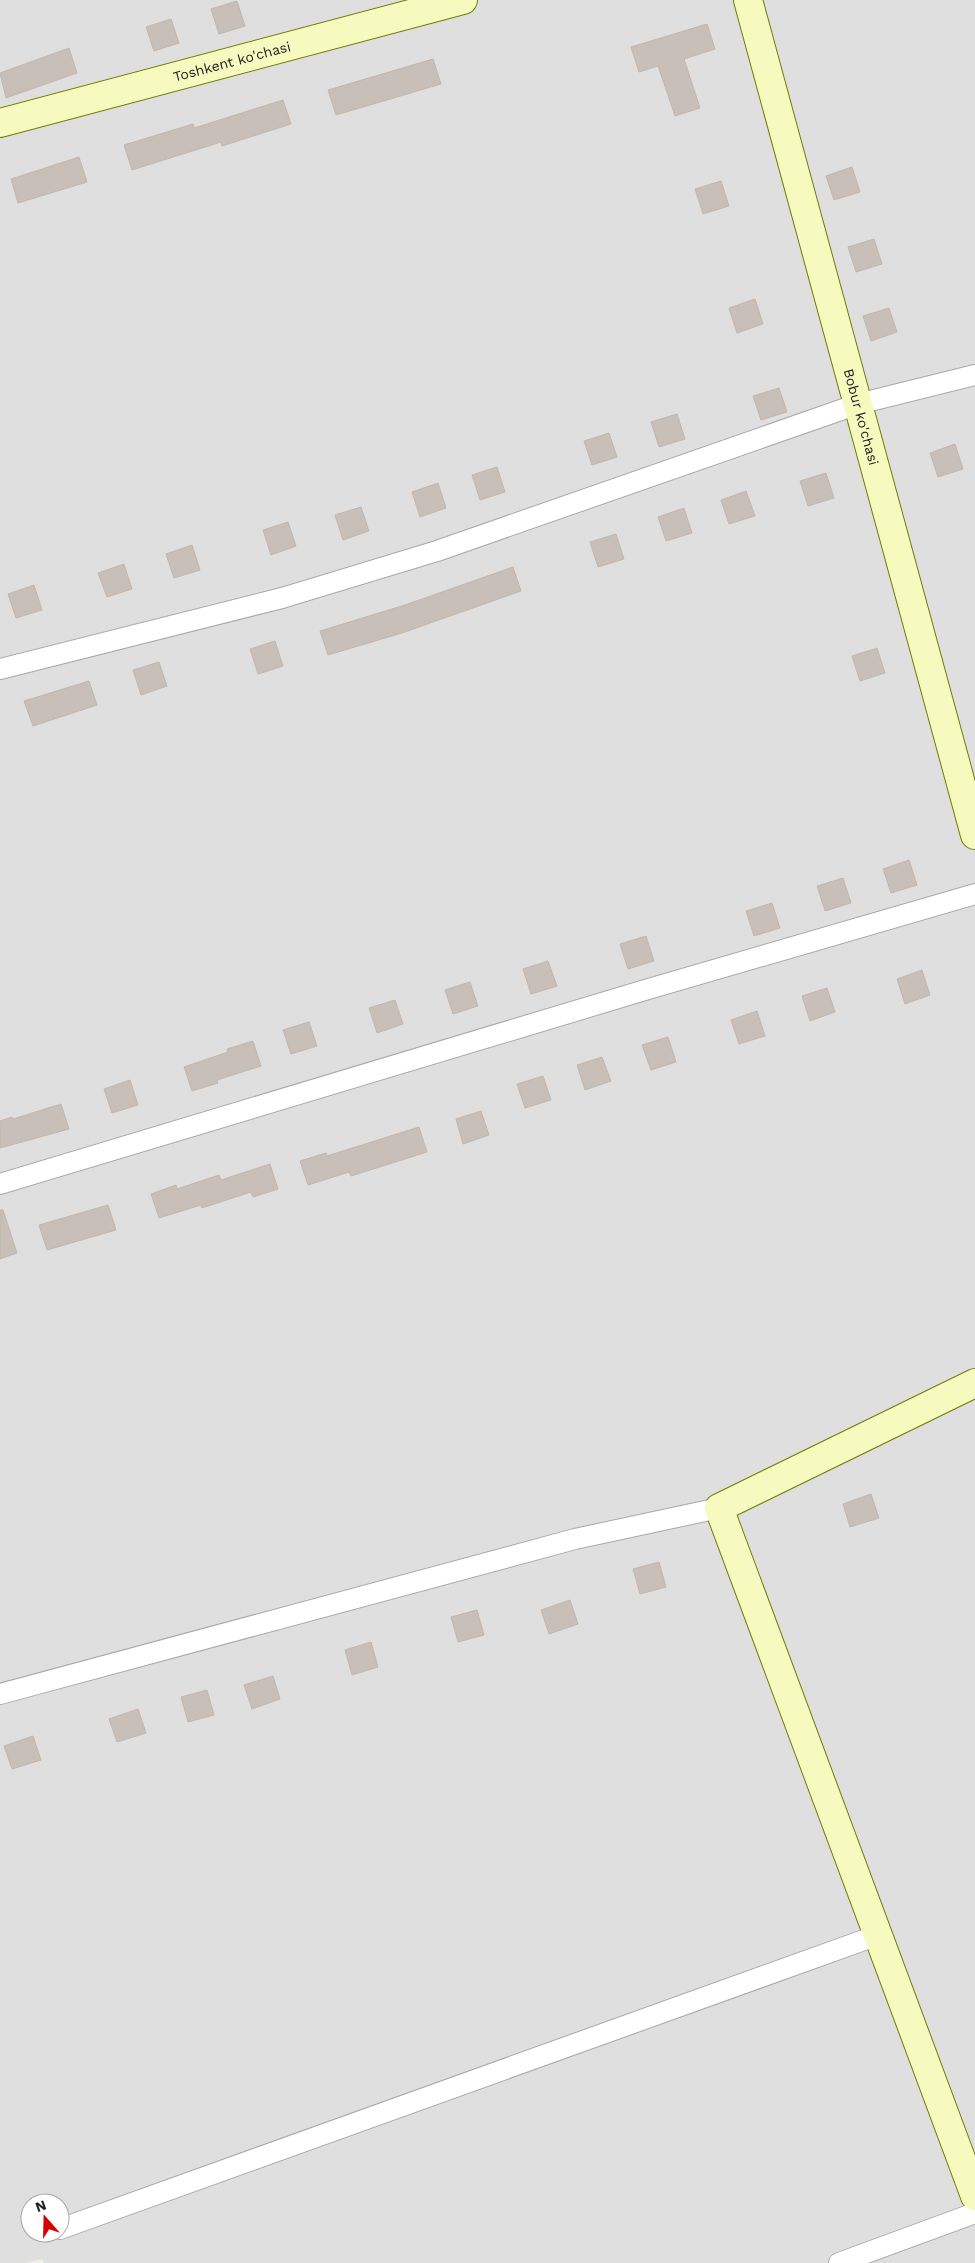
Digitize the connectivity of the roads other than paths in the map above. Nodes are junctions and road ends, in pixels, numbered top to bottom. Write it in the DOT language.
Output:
graph roads {
  1 [pos="463,0"];
  2 [pos="748,0"];
  3 [pos="0,123"];
  4 [pos="975,375"];
  5 [pos="858,404"];
  6 [pos="0,669"];
  7 [pos="975,835"];
  8 [pos="975,894"];
  9 [pos="0,1184"];
  10 [pos="975,1384"];
  11 [pos="719,1508"];
  12 [pos="0,1694"];
  13 [pos="878,1935"];
  14 [pos="975,2196"];
  15 [pos="975,2213"];
  16 [pos="70,2225"];
  17 [pos="839,2263"];
  1 -- 3 [label="street, Toshkent ko'chasi"];
  2 -- 5 [label="street, Bobur ko'chasi"];
  4 -- 5 [label="street"];
  5 -- 6 [label="street"];
  5 -- 7 [label="street, Bobur ko'chasi"];
  8 -- 9 [label="street"];
  10 -- 11 [label="street"];
  11 -- 12 [label="street"];
  11 -- 13 [label="street"];
  13 -- 14 [label="street"];
  13 -- 16 [label="street"];
  15 -- 17 [label="street"];
}
